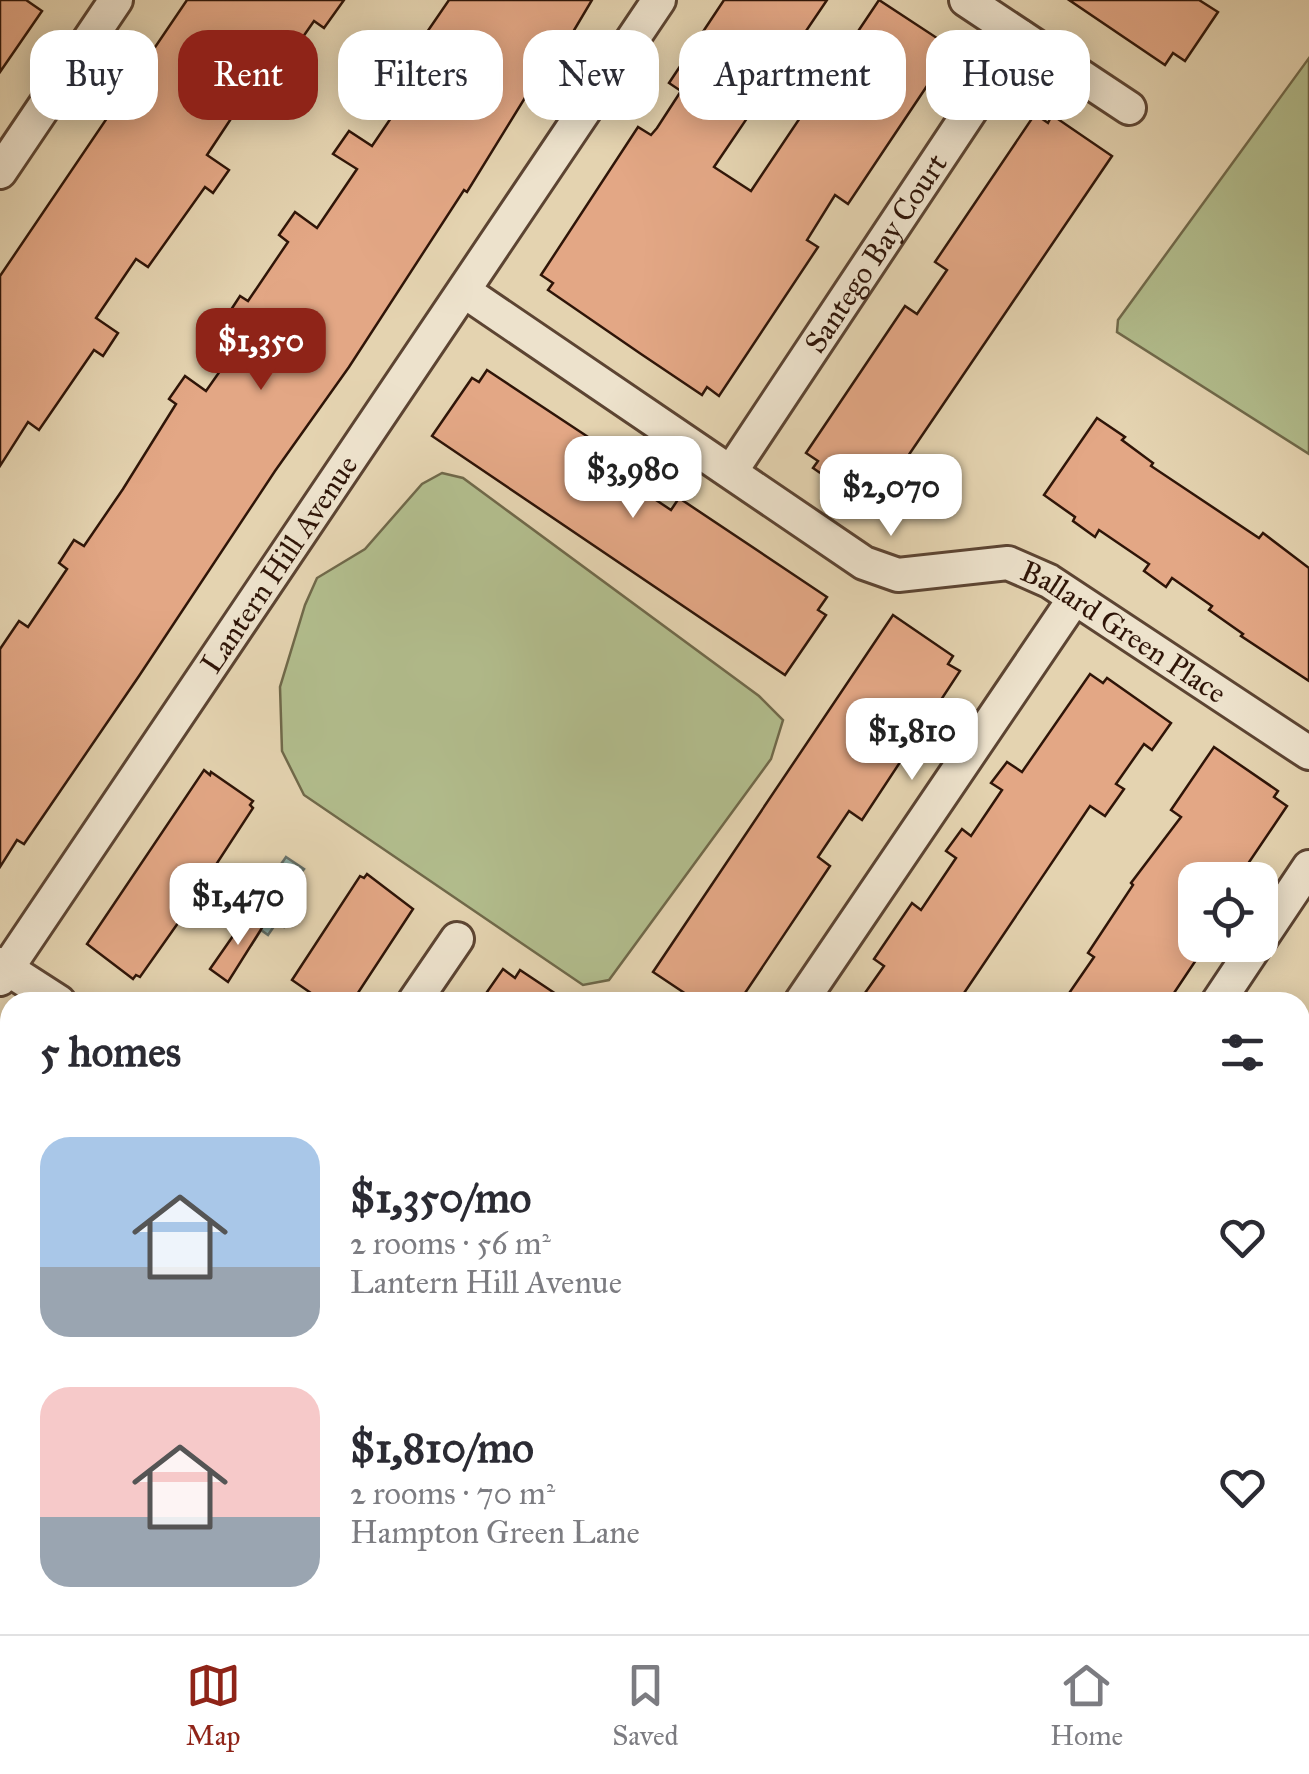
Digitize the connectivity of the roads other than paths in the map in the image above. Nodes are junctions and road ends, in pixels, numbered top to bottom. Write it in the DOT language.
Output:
graph roads {
  1 [pos="116,0"];
  2 [pos="660,0"];
  3 [pos="966,0"];
  4 [pos="1011,30"];
  5 [pos="1090,82"];
  6 [pos="1129,108"];
  7 [pos="964,120"];
  8 [pos="0,172"];
  9 [pos="464,291"];
  10 [pos="732,470"];
  11 [pos="1074,599"];
  12 [pos="1309,753"];
  13 [pos="1309,867"];
  14 [pos="1278,913"];
  15 [pos="458,939"];
  16 [pos="1245,962"];
  17 [pos="2,971"];
  18 [pos="40,992"];
  19 [pos="421,992"];
  20 [pos="808,992"];
  21 [pos="1225,992"];
  1 -- 8 [label="street"];
  2 -- 9 [label="street, Lantern Hill Avenue"];
  3 -- 4 [label="street"];
  5 -- 6 [label="street"];
  7 -- 10 [label="street, Santego Bay Court"];
  9 -- 10 [label="street, Ballard Green Place"];
  9 -- 17 [label="street, Lantern Hill Avenue"];
  10 -- 11 [label="street, Ballard Green Place"];
  11 -- 12 [label="street, Ballard Green Place"];
  11 -- 20 [label="street"];
  13 -- 14 [label="street"];
  15 -- 19 [label="street"];
  16 -- 21 [label="street"];
  17 -- 18 [label="street"];
}
